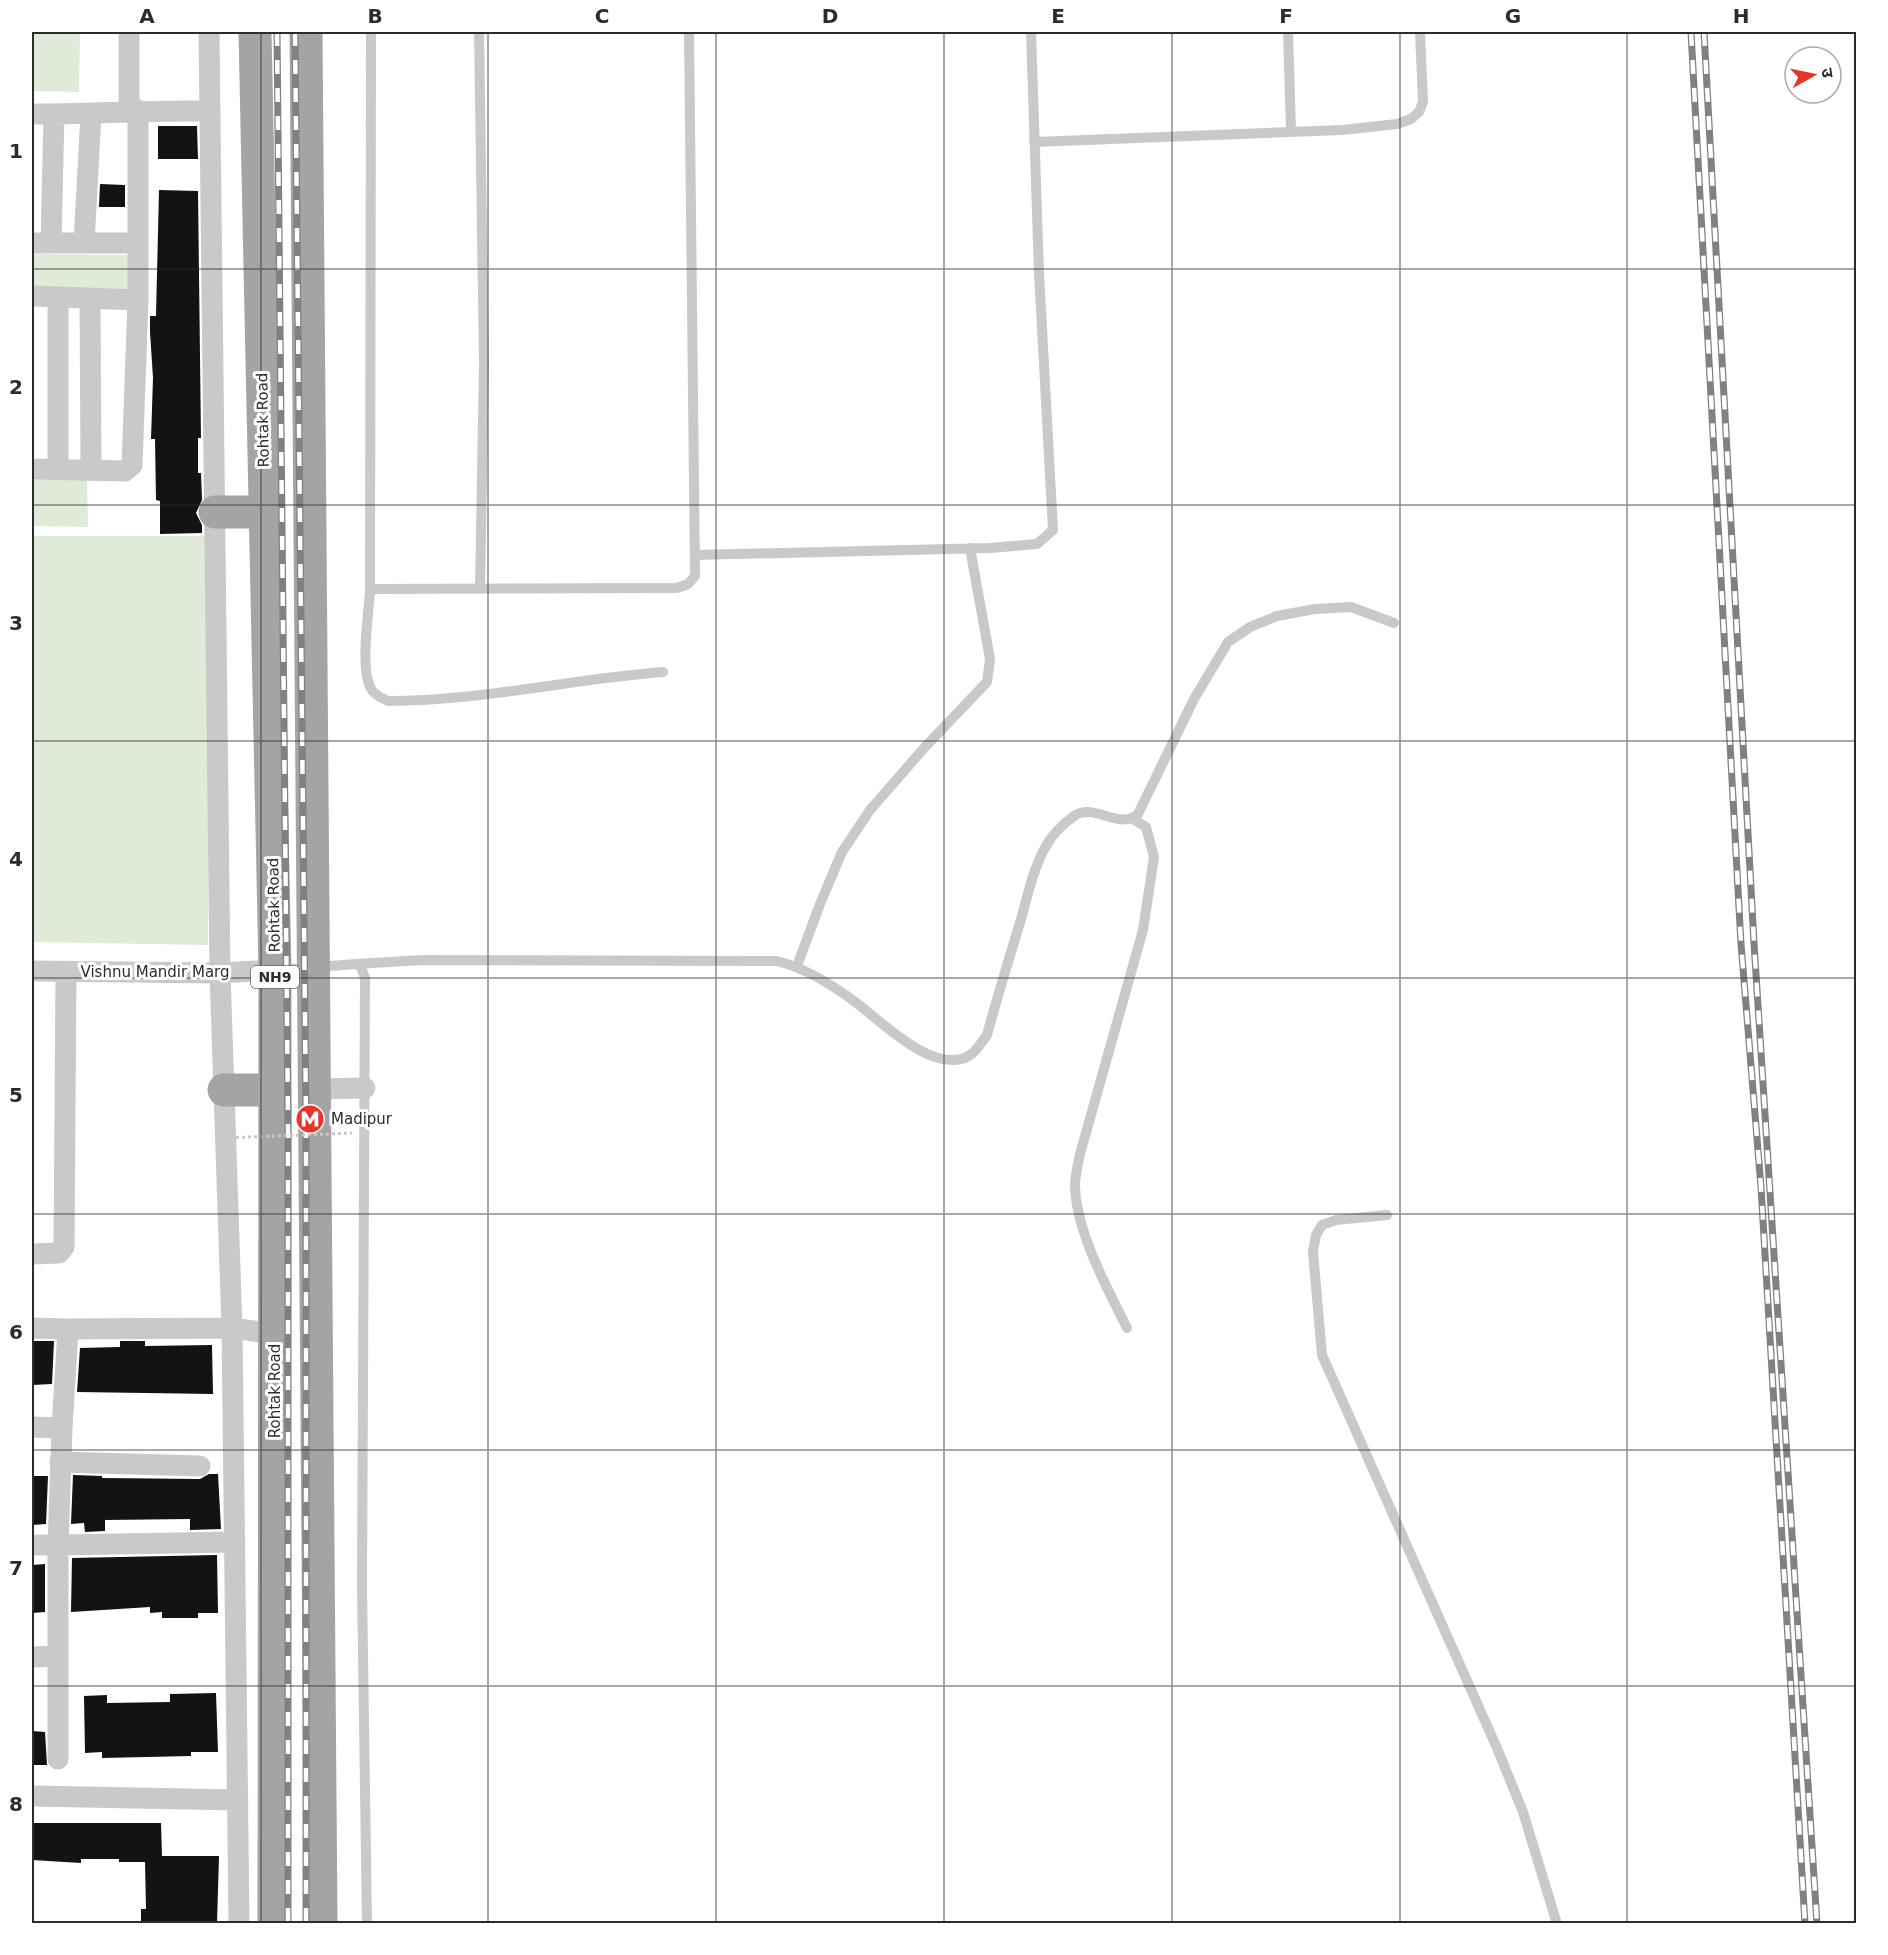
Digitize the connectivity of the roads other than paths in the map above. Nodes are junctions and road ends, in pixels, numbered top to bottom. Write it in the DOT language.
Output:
graph roads {
  1 [pos="129,32"];
  2 [pos="209,32"];
  3 [pos="255,32"];
  4 [pos="306,32"];
  5 [pos="371,32"];
  6 [pos="479,32"];
  7 [pos="689,32"];
  8 [pos="1031,32"];
  9 [pos="1288,32"];
  10 [pos="1420,32"];
  11 [pos="134,110"];
  12 [pos="210,111"];
  13 [pos="32,114"];
  14 [pos="54,114"];
  15 [pos="91,114"];
  16 [pos="1291,131"];
  17 [pos="1034,142"];
  18 [pos="41,243"];
  19 [pos="84,243"];
  20 [pos="138,243"];
  21 [pos="32,296"];
  22 [pos="58,297"];
  23 [pos="90,298"];
  24 [pos="138,300"];
  25 [pos="32,469"];
  26 [pos="58,469"];
  27 [pos="90,470"];
  28 [pos="215,512"];
  29 [pos="265,512"];
  30 [pos="970,548"];
  31 [pos="695,555"];
  32 [pos="370,589"];
  33 [pos="480,589"];
  34 [pos="1394,623"];
  35 [pos="663,672"];
  36 [pos="1132,819"];
  37 [pos="357,964"];
  38 [pos="797,966"];
  39 [pos="315,969"];
  40 [pos="275,970"];
  41 [pos="32,971"];
  42 [pos="66,972"];
  43 [pos="220,973"];
  44 [pos="365,1088"];
  45 [pos="315,1089"];
  46 [pos="224,1090"];
  47 [pos="275,1090"];
  48 [pos="1387,1215"];
  49 [pos="32,1254"];
  50 [pos="32,1328"];
  51 [pos="232,1328"];
  52 [pos="1127,1328"];
  53 [pos="68,1329"];
  54 [pos="275,1334"];
  55 [pos="32,1427"];
  56 [pos="62,1428"];
  57 [pos="60,1462"];
  58 [pos="200,1466"];
  59 [pos="235,1542"];
  60 [pos="32,1545"];
  61 [pos="58,1545"];
  62 [pos="57,1656"];
  63 [pos="32,1657"];
  64 [pos="58,1759"];
  65 [pos="32,1796"];
  66 [pos="238,1800"];
  67 [pos="239,1923"];
  68 [pos="274,1923"];
  69 [pos="321,1923"];
  70 [pos="367,1923"];
  71 [pos="1557,1923"];
  1 -- 11 [label="street"];
  2 -- 12 [label="street"];
  3 -- 29 [label="main road, Rohtak Road / NH9"];
  4 -- 39 [label="main road, NH9"];
  5 -- 32 [label="lane"];
  6 -- 33 [label="lane"];
  7 -- 31 [label="lane"];
  8 -- 17 [label="lane"];
  9 -- 16 [label="lane"];
  10 -- 16 [label="lane"];
  11 -- 12 [label="street"];
  11 -- 15 [label="street"];
  11 -- 20 [label="street"];
  12 -- 28 [label="street"];
  13 -- 14 [label="street"];
  14 -- 15 [label="street"];
  14 -- 18 [label="street"];
  15 -- 19 [label="street"];
  16 -- 17 [label="lane"];
  17 -- 30 [label="lane"];
  18 -- 19 [label="street"];
  19 -- 20 [label="street"];
  20 -- 24 [label="street"];
  21 -- 22 [label="street"];
  22 -- 23 [label="street"];
  22 -- 26 [label="street"];
  23 -- 24 [label="street"];
  23 -- 27 [label="street"];
  24 -- 27 [label="street"];
  25 -- 26 [label="street"];
  26 -- 27 [label="street"];
  28 -- 29 [label="main road"];
  28 -- 43 [label="street"];
  29 -- 40 [label="main road, Rohtak Road / NH9"];
  30 -- 31 [label="lane"];
  30 -- 38 [label="lane"];
  31 -- 33 [label="lane"];
  32 -- 33 [label="lane"];
  32 -- 35 [label="lane"];
  34 -- 36 [label="lane"];
  36 -- 38 [label="lane"];
  36 -- 52 [label="lane"];
  37 -- 38 [label="lane, Vishnu Mandir Marg"];
  37 -- 39 [label="lane, Vishnu Mandir Marg"];
  37 -- 44 [label="lane"];
  39 -- 40 [label="lane, Vishnu Mandir Marg"];
  39 -- 45 [label="main road, NH9"];
  40 -- 43 [label="street, Vishnu Mandir Marg"];
  40 -- 47 [label="main road, Rohtak Road / NH9"];
  41 -- 42 [label="street, Vishnu Mandir Marg"];
  42 -- 43 [label="street, Vishnu Mandir Marg"];
  42 -- 49 [label="street"];
  43 -- 46 [label="street"];
  44 -- 45 [label="street"];
  44 -- 70 [label="lane"];
  45 -- 69 [label="main road, NH9"];
  46 -- 47 [label="main road"];
  46 -- 51 [label="street"];
  47 -- 54 [label="main road, Rohtak Road / NH9"];
  48 -- 71 [label="lane"];
  50 -- 53 [label="street"];
  51 -- 53 [label="street"];
  51 -- 54 [label="street"];
  51 -- 59 [label="street"];
  53 -- 56 [label="street"];
  54 -- 68 [label="main road, Rohtak Road / NH9"];
  55 -- 56 [label="street"];
  56 -- 57 [label="street"];
  57 -- 58 [label="street"];
  57 -- 61 [label="street"];
  59 -- 61 [label="street"];
  59 -- 66 [label="street"];
  60 -- 61 [label="street"];
  61 -- 62 [label="street"];
  62 -- 63 [label="street"];
  62 -- 64 [label="street"];
  65 -- 66 [label="street"];
  66 -- 67 [label="street"];
}
